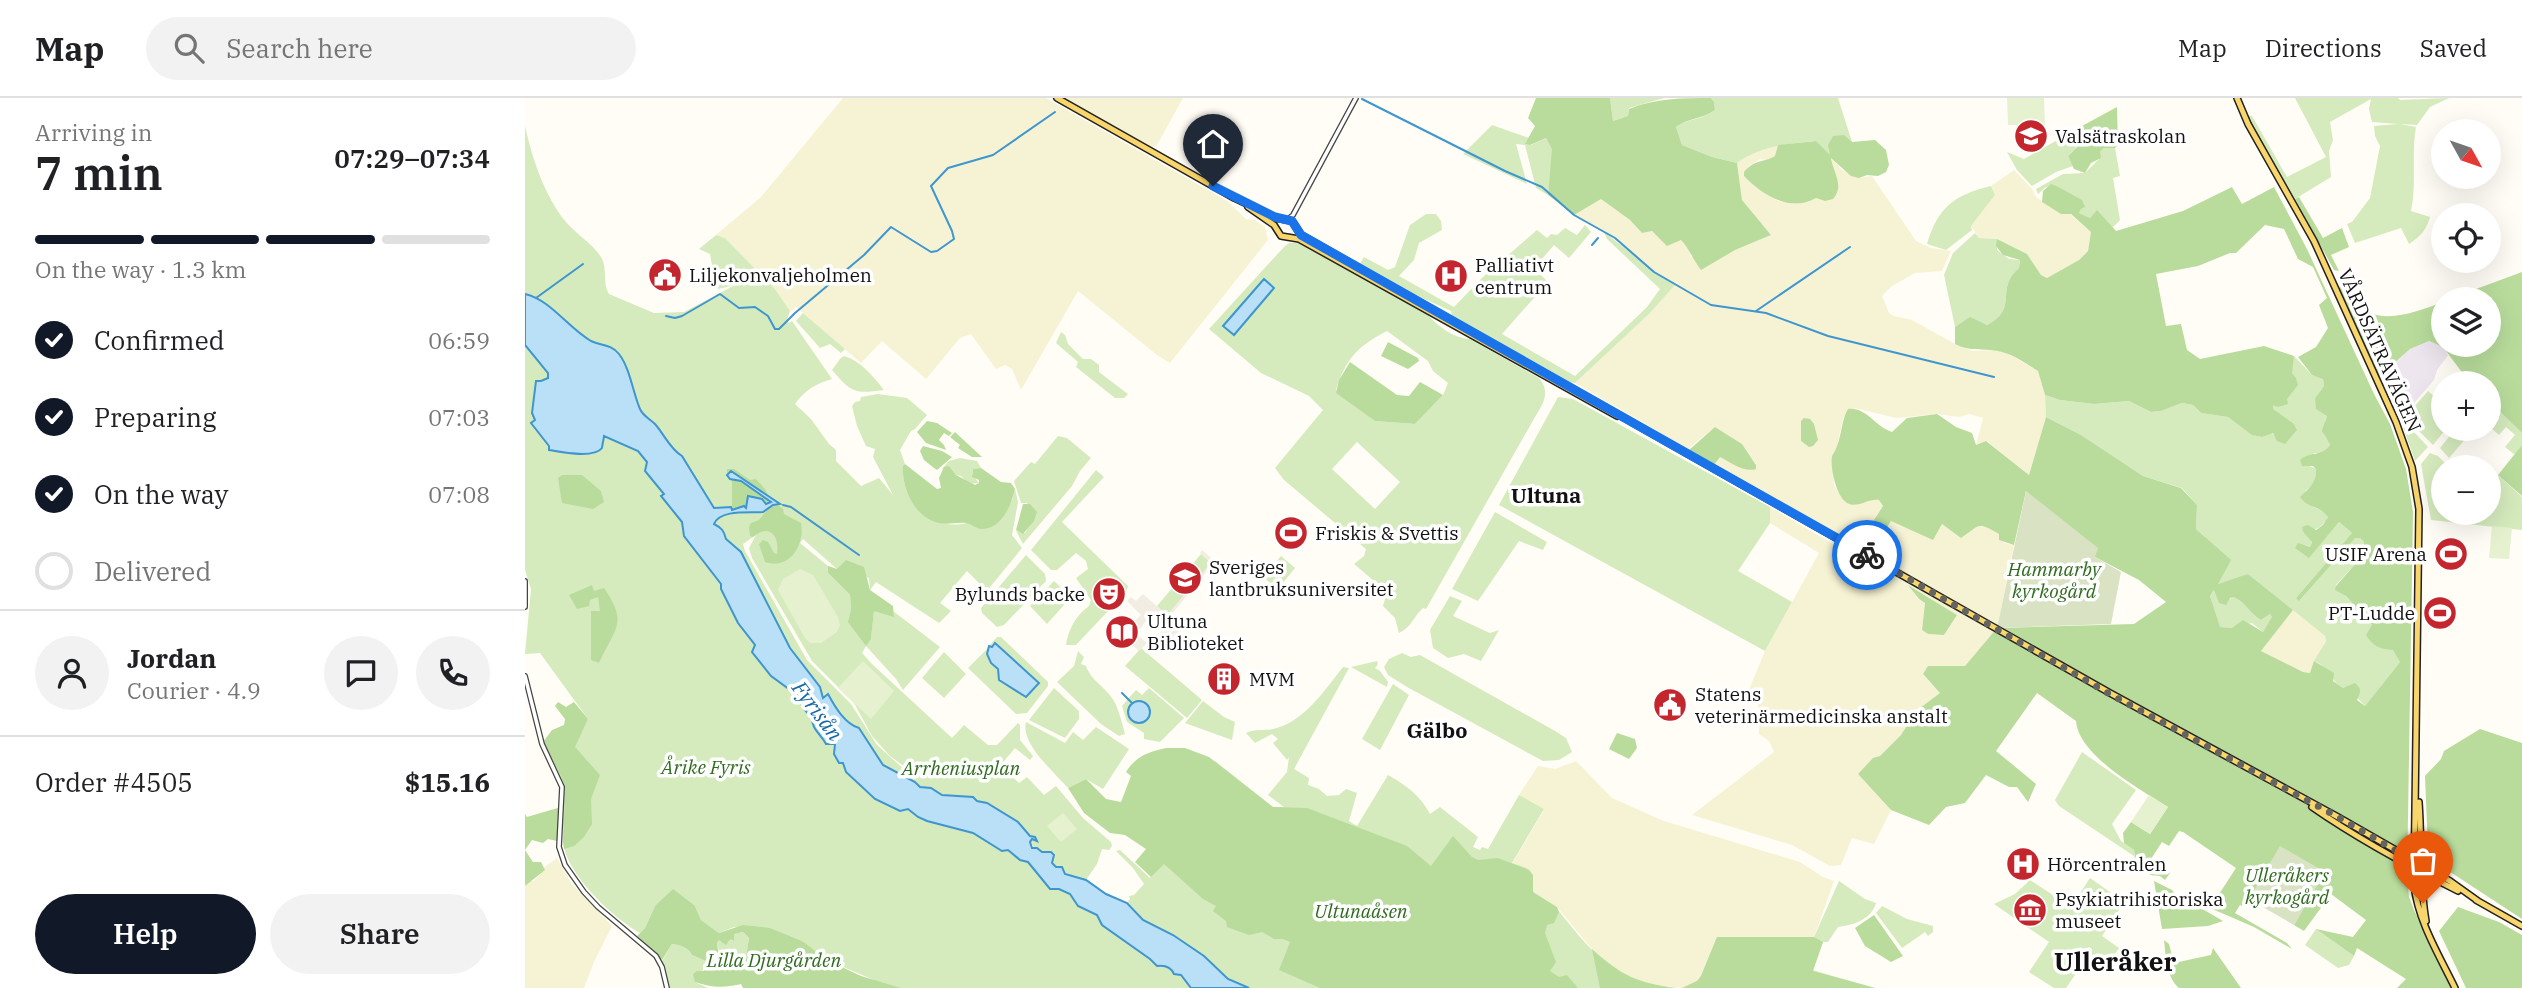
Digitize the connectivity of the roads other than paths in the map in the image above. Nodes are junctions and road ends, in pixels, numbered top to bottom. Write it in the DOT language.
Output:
graph roads {
  1 [pos="1057,98"];
  2 [pos="1356,98"];
  3 [pos="2237,98"];
  4 [pos="1232,197"];
  5 [pos="1291,221"];
  6 [pos="1277,229"];
  7 [pos="1289,237"];
  8 [pos="1645,429"];
  9 [pos="525,582"];
  10 [pos="525,607"];
  11 [pos="525,676"];
  12 [pos="2416,761"];
  13 [pos="2299,797"];
  14 [pos="2415,830"];
  15 [pos="2422,845"];
  16 [pos="2396,851"];
  17 [pos="2400,861"];
  18 [pos="2418,867"];
  19 [pos="2448,883"];
  20 [pos="2414,885"];
  21 [pos="2421,893"];
  22 [pos="2522,926"];
  23 [pos="2427,928"];
  24 [pos="667,988"];
  25 [pos="2455,988"];
  1 -- 4 [label="main road"];
  2 -- 5 [label="street"];
  3 -- 12 [label="main road, VÅRDSÄTRAVÄGEN"];
  4 -- 5 [label="main road"];
  4 -- 6 [label="main road"];
  5 -- 6 [label="main road"];
  5 -- 7 [label="main road"];
  5 -- 8 [label="main road"];
  6 -- 7 [label="main road"];
  7 -- 8 [label="main road"];
  8 -- 13 [label="main road"];
  9 -- 10 [label="street"];
  11 -- 24 [label="street"];
  12 -- 14 [label="main road, VÅRDSÄTRAVÄGEN"];
  12 -- 15 [label="main road, VÅRDSÄTRAVÄGEN"];
  13 -- 16 [label="main road"];
  13 -- 17 [label="main road"];
  14 -- 16 [label="main road"];
  14 -- 18 [label="main road, VÅRDSÄTRAVÄGEN"];
  15 -- 18 [label="main road, VÅRDSÄTRAVÄGEN"];
  15 -- 19 [label="main road"];
  16 -- 18 [label="main road"];
  17 -- 18 [label="main road"];
  17 -- 20 [label="main road"];
  18 -- 19 [label="main road"];
  18 -- 20 [label="main road"];
  18 -- 21 [label="main road"];
  19 -- 21 [label="main road"];
  19 -- 22 [label="main road"];
  20 -- 23 [label="main road"];
  21 -- 23 [label="main road"];
  23 -- 25 [label="main road"];
}
